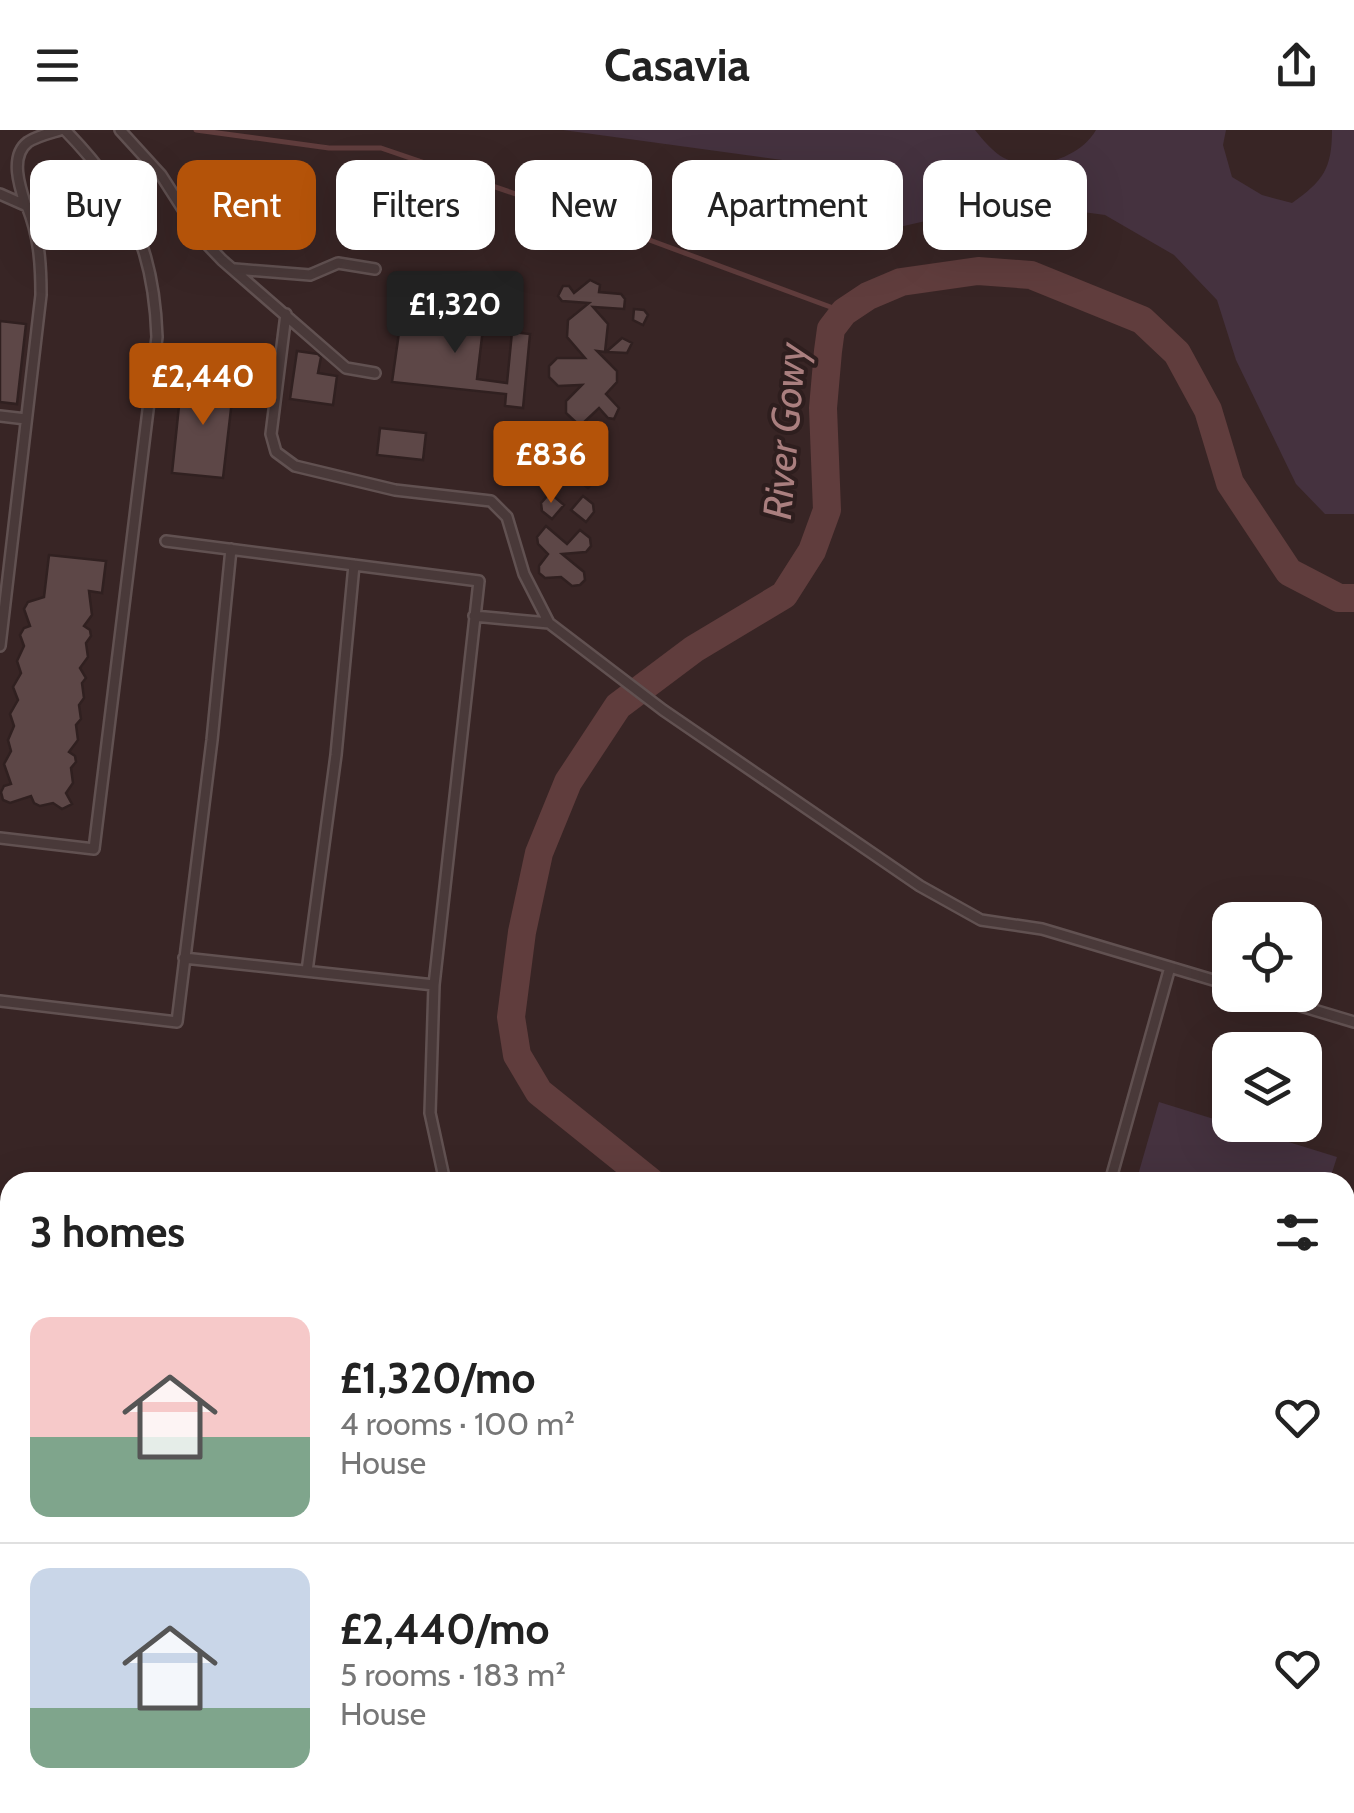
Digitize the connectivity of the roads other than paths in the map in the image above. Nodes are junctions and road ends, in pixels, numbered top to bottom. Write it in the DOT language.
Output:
graph roads {
  1 [pos="62,130"];
  2 [pos="120,130"];
  3 [pos="0,194"];
  4 [pos="26,206"];
  5 [pos="232,268"];
  6 [pos="374,268"];
  7 [pos="286,314"];
  8 [pos="375,373"];
  9 [pos="0,416"];
  10 [pos="26,419"];
  11 [pos="166,541"];
  12 [pos="231,550"];
  13 [pos="354,565"];
  14 [pos="474,616"];
  15 [pos="548,623"];
  16 [pos="0,646"];
  17 [pos="0,838"];
  18 [pos="184,958"];
  19 [pos="1170,967"];
  20 [pos="307,971"];
  21 [pos="1212,980"];
  22 [pos="434,985"];
  23 [pos="0,1000"];
  24 [pos="1321,1012"];
  25 [pos="1354,1022"];
  26 [pos="442,1172"];
  27 [pos="1113,1172"];
  1 -- 4 [label="lane"];
  1 -- 17 [label="lane"];
  2 -- 5 [label="lane"];
  3 -- 4 [label="lane"];
  4 -- 10 [label="lane"];
  5 -- 6 [label="lane"];
  5 -- 7 [label="lane"];
  7 -- 8 [label="lane"];
  7 -- 15 [label="lane"];
  9 -- 10 [label="lane"];
  10 -- 16 [label="lane"];
  11 -- 12 [label="lane"];
  12 -- 13 [label="lane"];
  12 -- 18 [label="lane"];
  13 -- 14 [label="lane"];
  13 -- 20 [label="lane"];
  14 -- 15 [label="lane"];
  14 -- 22 [label="lane"];
  15 -- 19 [label="lane"];
  18 -- 20 [label="lane"];
  18 -- 23 [label="lane"];
  19 -- 21 [label="lane"];
  19 -- 27 [label="lane"];
  20 -- 22 [label="lane"];
  22 -- 26 [label="lane"];
  24 -- 25 [label="lane"];
}
